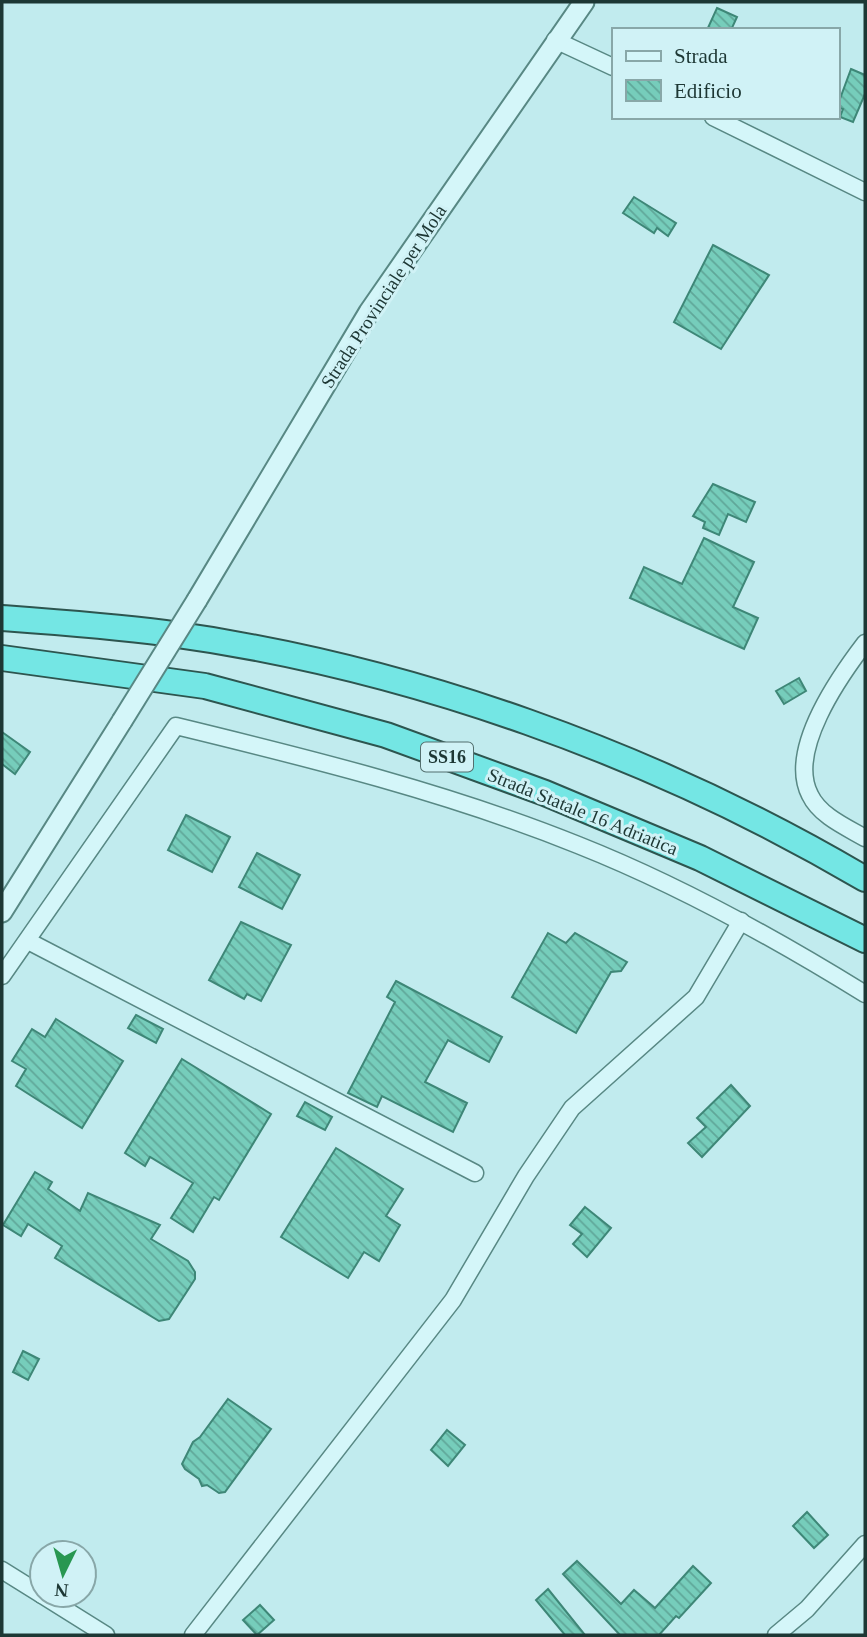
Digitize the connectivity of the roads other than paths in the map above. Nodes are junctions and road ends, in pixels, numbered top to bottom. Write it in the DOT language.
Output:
graph roads {
  1 [pos="584,2"];
  2 [pos="555,40"];
  3 [pos="612,67"];
  4 [pos="717,119"];
  5 [pos="865,192"];
  6 [pos="2,618"];
  7 [pos="865,643"];
  8 [pos="2,658"];
  9 [pos="865,838"];
  10 [pos="865,879"];
  11 [pos="2,912"];
  12 [pos="741,921"];
  13 [pos="865,940"];
  14 [pos="28,941"];
  15 [pos="2,976"];
  16 [pos="865,994"];
  17 [pos="475,1173"];
  18 [pos="865,1544"];
  19 [pos="2,1570"];
  20 [pos="28,1586"];
  21 [pos="64,1609"];
  22 [pos="106,1635"];
  23 [pos="193,1635"];
  24 [pos="776,1635"];
  1 -- 2 [label="street, Strada Provinciale per Mola"];
  2 -- 3 [label="street"];
  2 -- 11 [label="street, Strada Provinciale per Mola, bridge"];
  4 -- 5 [label="street"];
  6 -- 10 [label="highway"];
  7 -- 9 [label="street"];
  8 -- 13 [label="highway, Strada Statale 16 Adriatica / SS16"];
  12 -- 14 [label="street"];
  12 -- 16 [label="street"];
  12 -- 23 [label="street"];
  14 -- 15 [label="street"];
  14 -- 17 [label="street"];
  18 -- 24 [label="street"];
  19 -- 20 [label="street"];
  21 -- 22 [label="street"];
}
